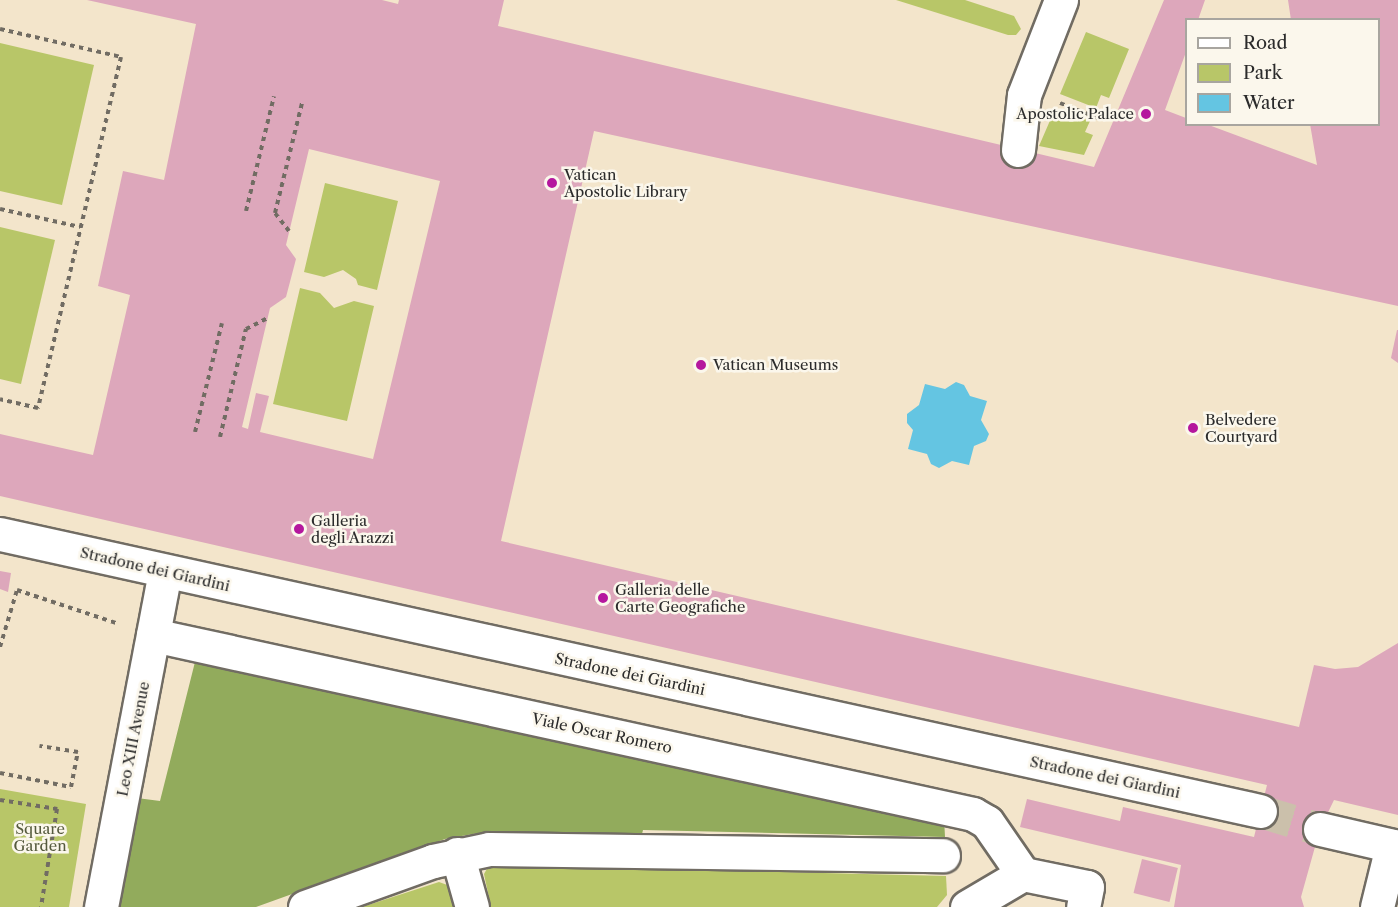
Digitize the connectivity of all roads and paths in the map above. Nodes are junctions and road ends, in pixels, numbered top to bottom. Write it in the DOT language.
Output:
graph roads {
  1 [pos="1061,0"];
  2 [pos="0,29"];
  3 [pos="274,96"];
  4 [pos="302,103"];
  5 [pos="1062,104"];
  6 [pos="1098,118"];
  7 [pos="1018,150"];
  8 [pos="0,209"];
  9 [pos="246,212"];
  10 [pos="80,227"];
  11 [pos="289,231"];
  12 [pos="268,318"];
  13 [pos="222,322"];
  14 [pos="0,399"];
  15 [pos="195,432"];
  16 [pos="220,437"];
  17 [pos="0,534"];
  18 [pos="165,571"];
  19 [pos="153,635"];
  20 [pos="0,647"];
  21 [pos="39,746"];
  22 [pos="0,773"];
  23 [pos="0,800"];
  24 [pos="1260,811"];
  25 [pos="1320,829"];
  26 [pos="1395,847"];
  27 [pos="457,854"];
  28 [pos="943,855"];
  29 [pos="1023,874"];
  30 [pos="41,907"];
  31 [pos="101,907"];
  32 [pos="305,907"];
  33 [pos="471,907"];
  34 [pos="967,907"];
  35 [pos="1083,907"];
  36 [pos="1377,907"];
  1 -- 7 [label="street"];
  2 -- 10 [label="path"];
  3 -- 9 [label="path"];
  4 -- 11 [label="path"];
  5 -- 6 [label="path"];
  8 -- 10 [label="path"];
  10 -- 14 [label="path"];
  12 -- 16 [label="path"];
  13 -- 15 [label="path"];
  17 -- 18 [label="street, Stradone dei Giardini"];
  18 -- 19 [label="street, Leo XIII Avenue"];
  18 -- 24 [label="street, Stradone dei Giardini"];
  19 -- 20 [label="path"];
  19 -- 29 [label="street, Viale Oscar Romero"];
  19 -- 31 [label="street, Leo XIII Avenue"];
  21 -- 22 [label="path"];
  23 -- 30 [label="path"];
  25 -- 26 [label="street"];
  26 -- 36 [label="street"];
  27 -- 28 [label="street"];
  27 -- 32 [label="street"];
  27 -- 33 [label="street"];
  29 -- 34 [label="street"];
  29 -- 35 [label="street"];
}
